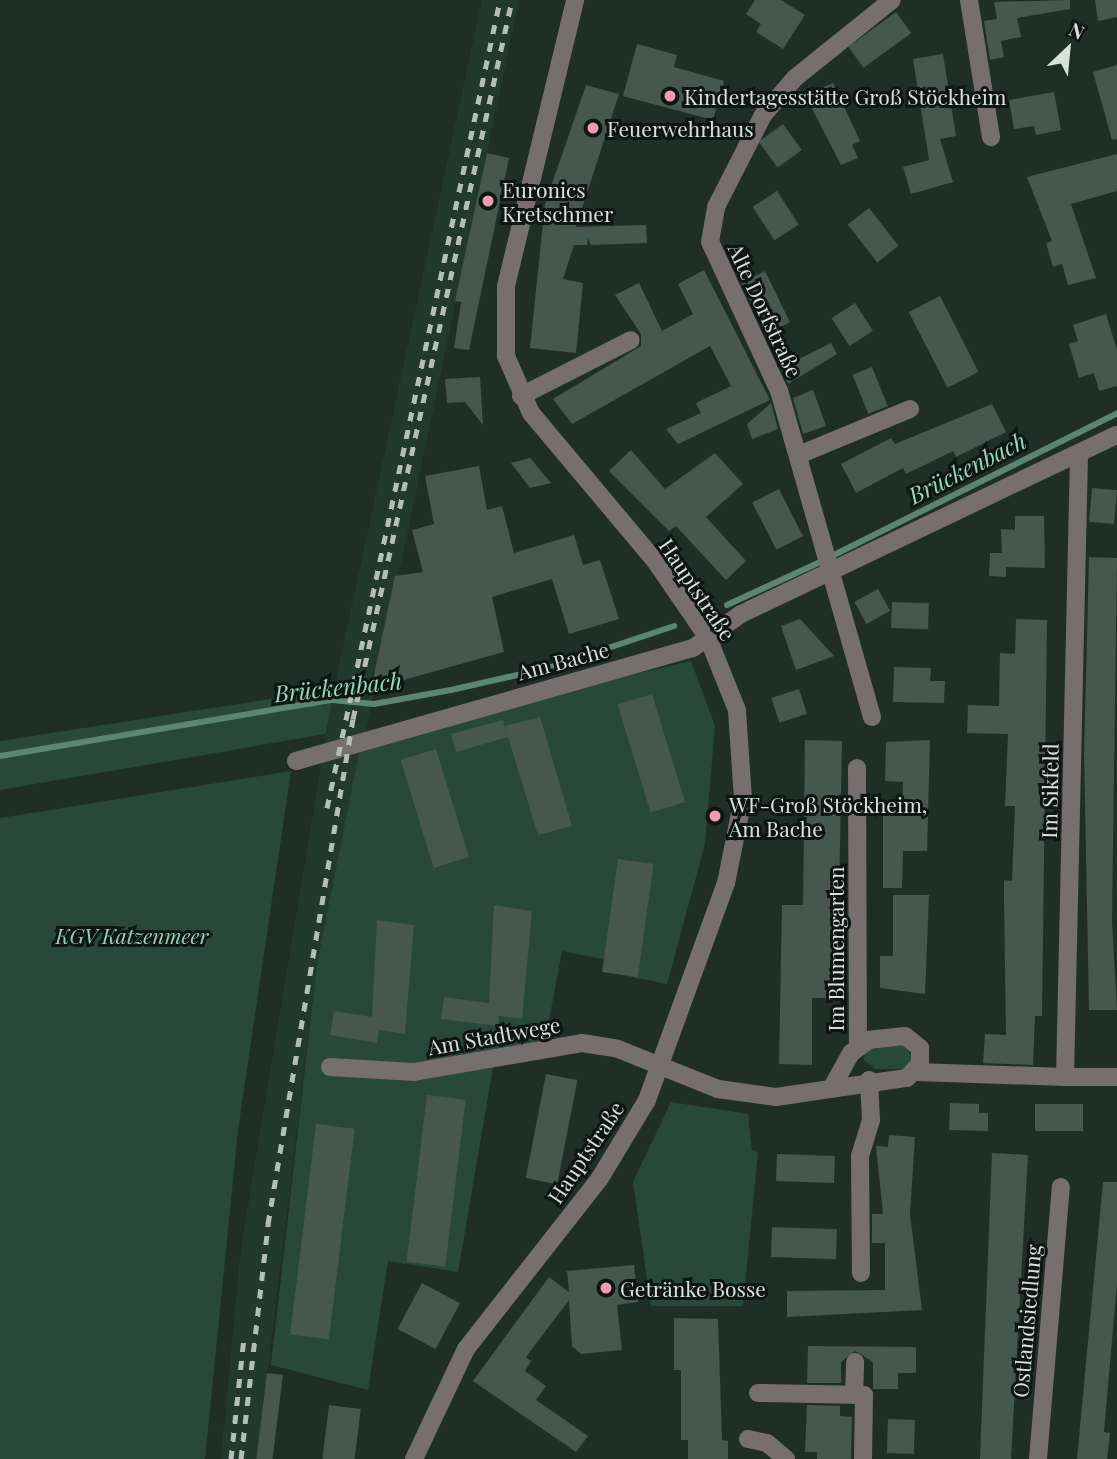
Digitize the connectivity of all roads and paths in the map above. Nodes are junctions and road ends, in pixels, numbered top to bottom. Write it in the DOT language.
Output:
graph roads {
  1 [pos="575,0"];
  2 [pos="892,0"];
  3 [pos="969,0"];
  4 [pos="991,137"];
  5 [pos="631,340"];
  6 [pos="521,396"];
  7 [pos="910,410"];
  8 [pos="1117,435"];
  9 [pos="801,454"];
  10 [pos="1079,455"];
  11 [pos="828,574"];
  12 [pos="708,638"];
  13 [pos="872,717"];
  14 [pos="296,761"];
  15 [pos="857,768"];
  16 [pos="858,1045"];
  17 [pos="330,1067"];
  18 [pos="661,1068"];
  19 [pos="916,1072"];
  20 [pos="1065,1077"];
  21 [pos="1117,1077"];
  22 [pos="869,1080"];
  23 [pos="832,1087"];
  24 [pos="1061,1187"];
  25 [pos="861,1273"];
  26 [pos="855,1362"];
  27 [pos="758,1393"];
  28 [pos="854,1395"];
  29 [pos="748,1439"];
  30 [pos="414,1459"];
  31 [pos="786,1459"];
  32 [pos="863,1459"];
  33 [pos="1038,1459"];
  1 -- 6 [label="street, Hauptstraße"];
  2 -- 9 [label="street, Alte Dorfstraße"];
  3 -- 4 [label="street"];
  5 -- 6 [label="street"];
  6 -- 12 [label="street, Hauptstraße"];
  7 -- 9 [label="street"];
  8 -- 10 [label="street, Am Bache"];
  9 -- 11 [label="street, Alte Dorfstraße"];
  10 -- 11 [label="street, Am Bache"];
  10 -- 20 [label="street, Im Sikfeld"];
  11 -- 12 [label="street, Am Bache"];
  11 -- 13 [label="street"];
  12 -- 14 [label="street, Am Bache"];
  12 -- 18 [label="street, Hauptstraße"];
  15 -- 16 [label="street, Im Blumengarten"];
  16 -- 19 [label="street, Im Blumengarten"];
  16 -- 23 [label="street, Im Blumengarten"];
  17 -- 18 [label="street, Am Stadtwege"];
  18 -- 23 [label="street"];
  18 -- 30 [label="street, Hauptstraße"];
  19 -- 20 [label="street"];
  19 -- 22 [label="street"];
  20 -- 21 [label="street"];
  22 -- 23 [label="street"];
  22 -- 25 [label="street"];
  24 -- 33 [label="street, Ostlandsiedlung"];
  26 -- 28 [label="street"];
  27 -- 28 [label="street"];
  28 -- 32 [label="street"];
  29 -- 31 [label="street"];
}
